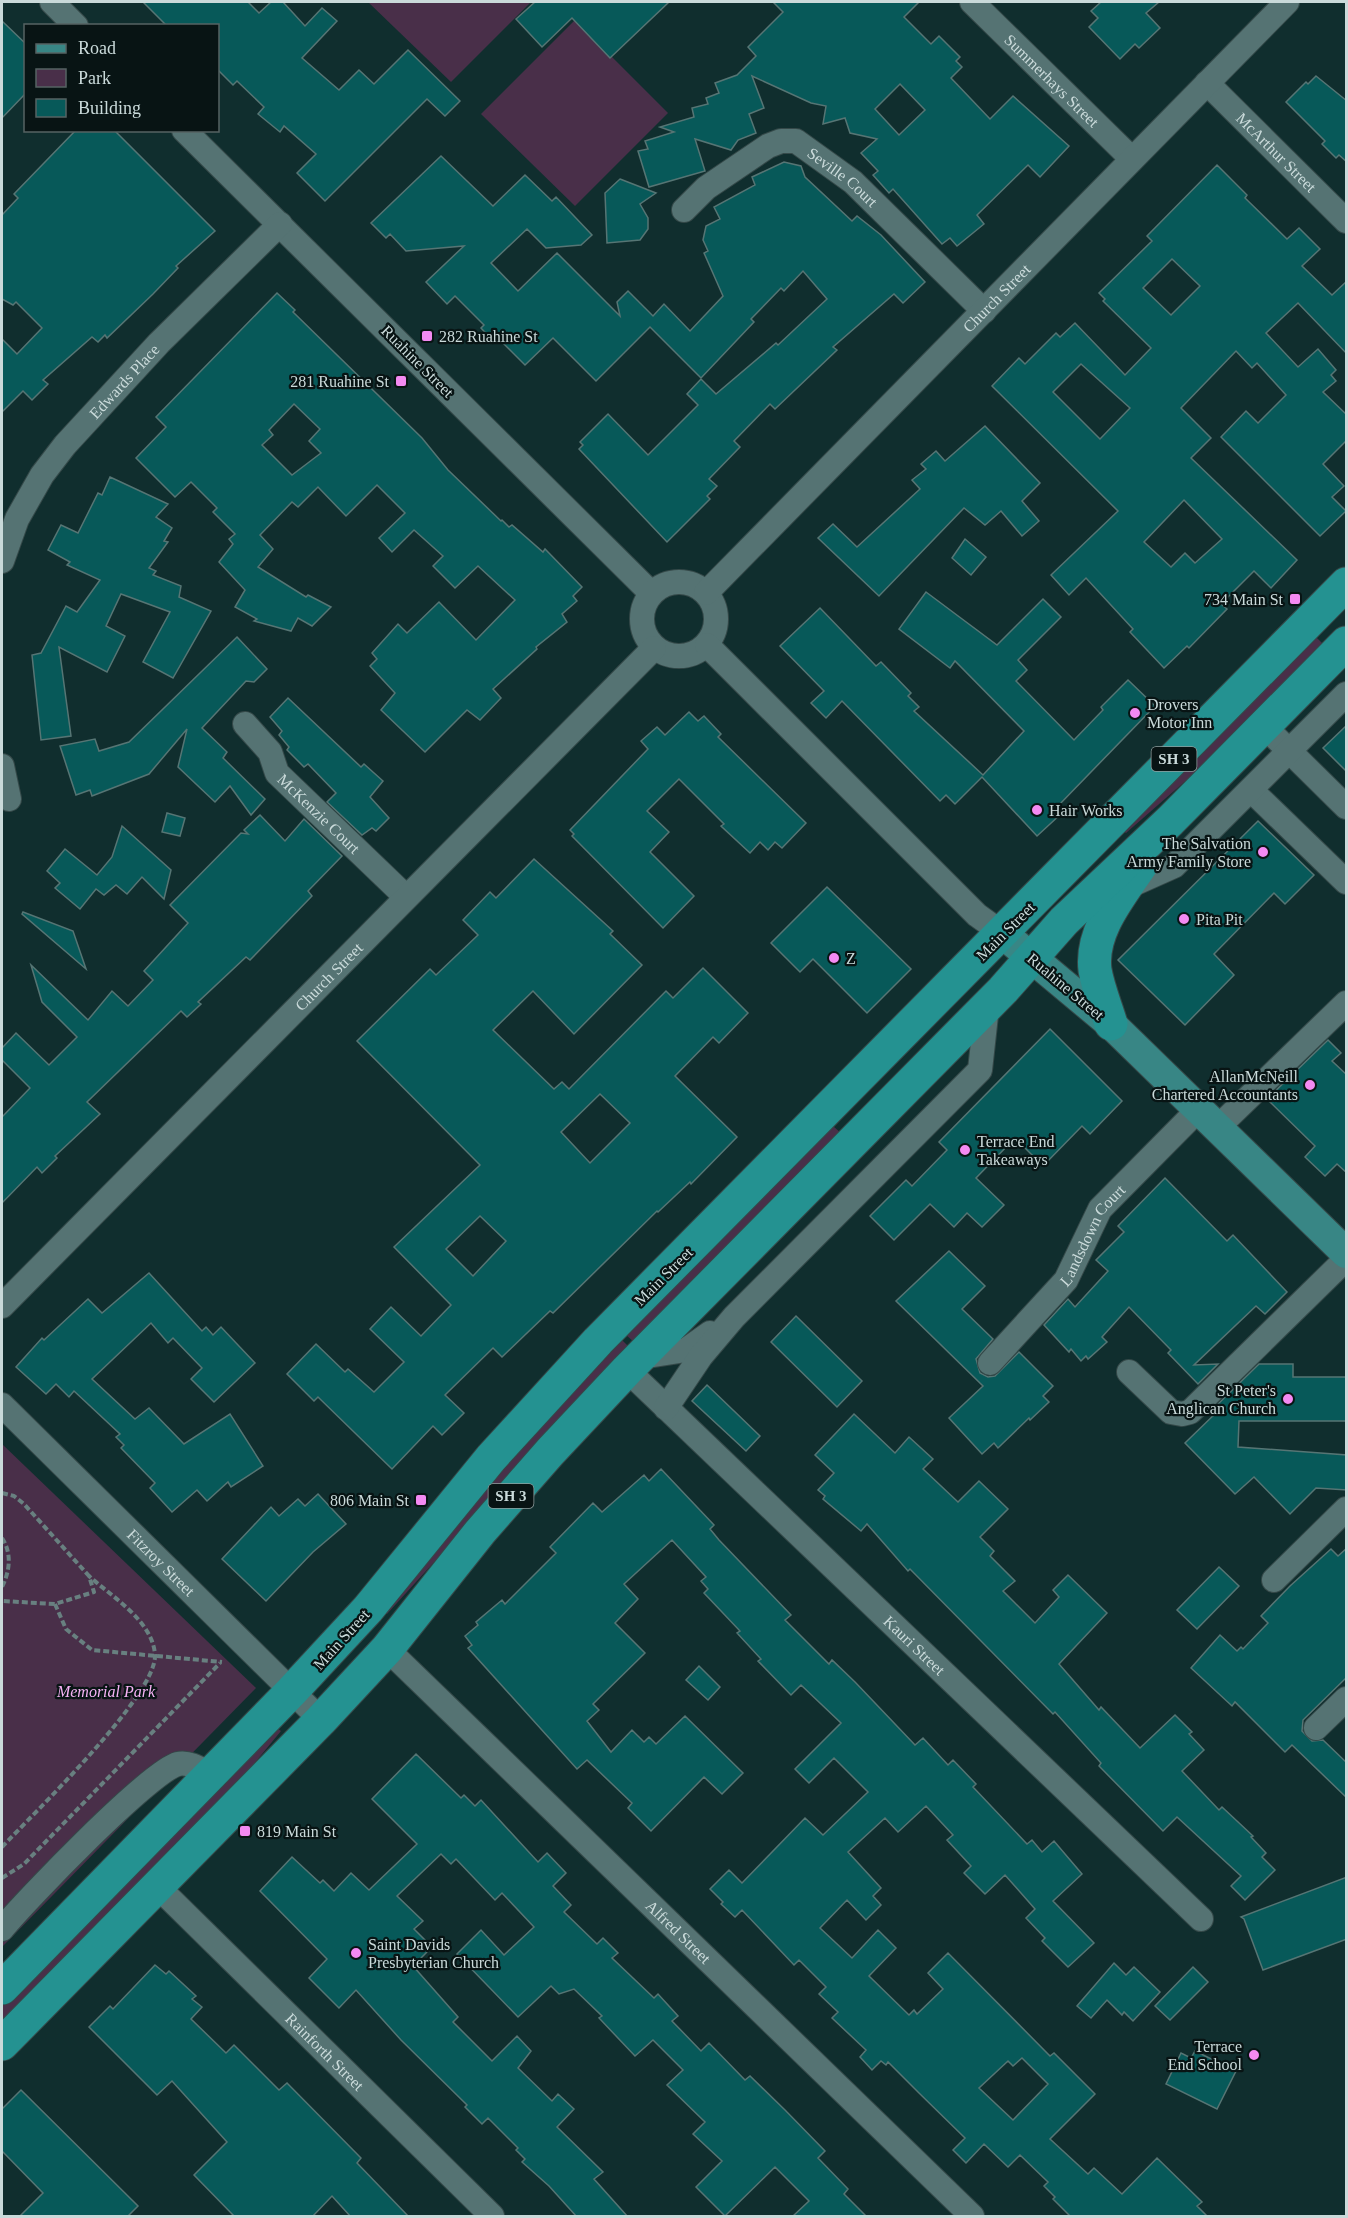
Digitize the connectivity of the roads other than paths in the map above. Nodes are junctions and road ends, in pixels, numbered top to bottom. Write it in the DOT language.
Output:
graph roads {
  1 [pos="52,2"];
  2 [pos="972,2"];
  3 [pos="1287,2"];
  4 [pos="74,24"];
  5 [pos="1207,83"];
  6 [pos="186,132"];
  7 [pos="1132,159"];
  8 [pos="684,210"];
  9 [pos="1347,221"];
  10 [pos="280,224"];
  11 [pos="984,311"];
  12 [pos="2,561"];
  13 [pos="1347,584"];
  14 [pos="651,593"];
  15 [pos="706,593"];
  16 [pos="706,645"];
  17 [pos="654,648"];
  18 [pos="1344,650"];
  19 [pos="1347,694"];
  20 [pos="245,724"];
  21 [pos="1264,726"];
  22 [pos="1290,752"];
  23 [pos="2,766"];
  24 [pos="1251,790"];
  25 [pos="9,799"];
  26 [pos="1347,807"];
  27 [pos="1170,820"];
  28 [pos="1347,882"];
  29 [pos="1127,887"];
  30 [pos="405,896"];
  31 [pos="1002,933"];
  32 [pos="1032,957"];
  33 [pos="987,1006"];
  34 [pos="1342,1007"];
  35 [pos="1111,1024"];
  36 [pos="1207,1120"];
  37 [pos="1347,1254"];
  38 [pos="1347,1259"];
  39 [pos="2,1306"];
  40 [pos="734,1317"];
  41 [pos="990,1363"];
  42 [pos="634,1364"];
  43 [pos="1129,1372"];
  44 [pos="2,1405"];
  45 [pos="666,1408"];
  46 [pos="1347,1509"];
  47 [pos="1274,1580"];
  48 [pos="387,1649"];
  49 [pos="291,1692"];
  50 [pos="1347,1699"];
  51 [pos="321,1720"];
  52 [pos="1316,1728"];
  53 [pos="212,1775"];
  54 [pos="157,1886"];
  55 [pos="1201,1919"];
  56 [pos="3,1925"];
  57 [pos="2,1988"];
  58 [pos="2,2044"];
  59 [pos="492,2217"];
  60 [pos="972,2217"];
  1 -- 4 [label="street"];
  2 -- 7 [label="street, Summerhays Street"];
  3 -- 5 [label="street, Church Street"];
  5 -- 7 [label="street, Church Street"];
  5 -- 9 [label="street, McArthur Street"];
  6 -- 10 [label="street, Ruahine Street"];
  7 -- 11 [label="street, Church Street"];
  8 -- 11 [label="street, Seville Court"];
  10 -- 12 [label="street, Edwards Place"];
  10 -- 14 [label="street, Ruahine Street"];
  11 -- 15 [label="street, Church Street"];
  13 -- 31 [label="highway, Main Street / SH 3"];
  14 -- 15 [label="street"];
  14 -- 17 [label="street"];
  15 -- 16 [label="street"];
  16 -- 17 [label="street"];
  16 -- 31 [label="street, Ruahine Street"];
  17 -- 30 [label="street, Church Street"];
  18 -- 21 [label="highway, SH 3"];
  19 -- 22 [label="street"];
  20 -- 30 [label="street, McKenzie Court"];
  21 -- 22 [label="street"];
  21 -- 27 [label="highway, SH 3"];
  22 -- 24 [label="street"];
  22 -- 26 [label="street"];
  23 -- 25 [label="street"];
  24 -- 28 [label="street"];
  24 -- 29 [label="street"];
  27 -- 29 [label="highway"];
  27 -- 32 [label="highway, SH 3"];
  29 -- 35 [label="highway"];
  30 -- 39 [label="street, Church Street"];
  31 -- 32 [label="main road, Ruahine Street"];
  31 -- 49 [label="highway, Main Street / SH 3"];
  32 -- 33 [label="highway, SH 3"];
  32 -- 35 [label="main road, Ruahine Street"];
  33 -- 40 [label="street"];
  33 -- 42 [label="highway, SH 3"];
  34 -- 36 [label="street, Landsdown Court"];
  35 -- 36 [label="main road, Ruahine Street"];
  36 -- 37 [label="main road, Ruahine Street"];
  36 -- 41 [label="street, Landsdown Court"];
  38 -- 43 [label="street"];
  40 -- 42 [label="street"];
  40 -- 45 [label="street"];
  42 -- 45 [label="street, Kauri Street"];
  42 -- 48 [label="highway, SH 3"];
  44 -- 49 [label="street, Fitzroy Street"];
  45 -- 55 [label="street, Kauri Street"];
  46 -- 47 [label="street"];
  48 -- 51 [label="highway, SH 3"];
  48 -- 60 [label="street, Alfred Street"];
  49 -- 51 [label="street, Fitzroy Street"];
  49 -- 53 [label="highway, Main Street / SH 3"];
  50 -- 52 [label="street"];
  51 -- 54 [label="highway, SH 3"];
  53 -- 56 [label="street"];
  53 -- 57 [label="highway, Main Street / SH 3"];
  54 -- 58 [label="highway, SH 3"];
  54 -- 59 [label="street, Rainforth Street"];
}
